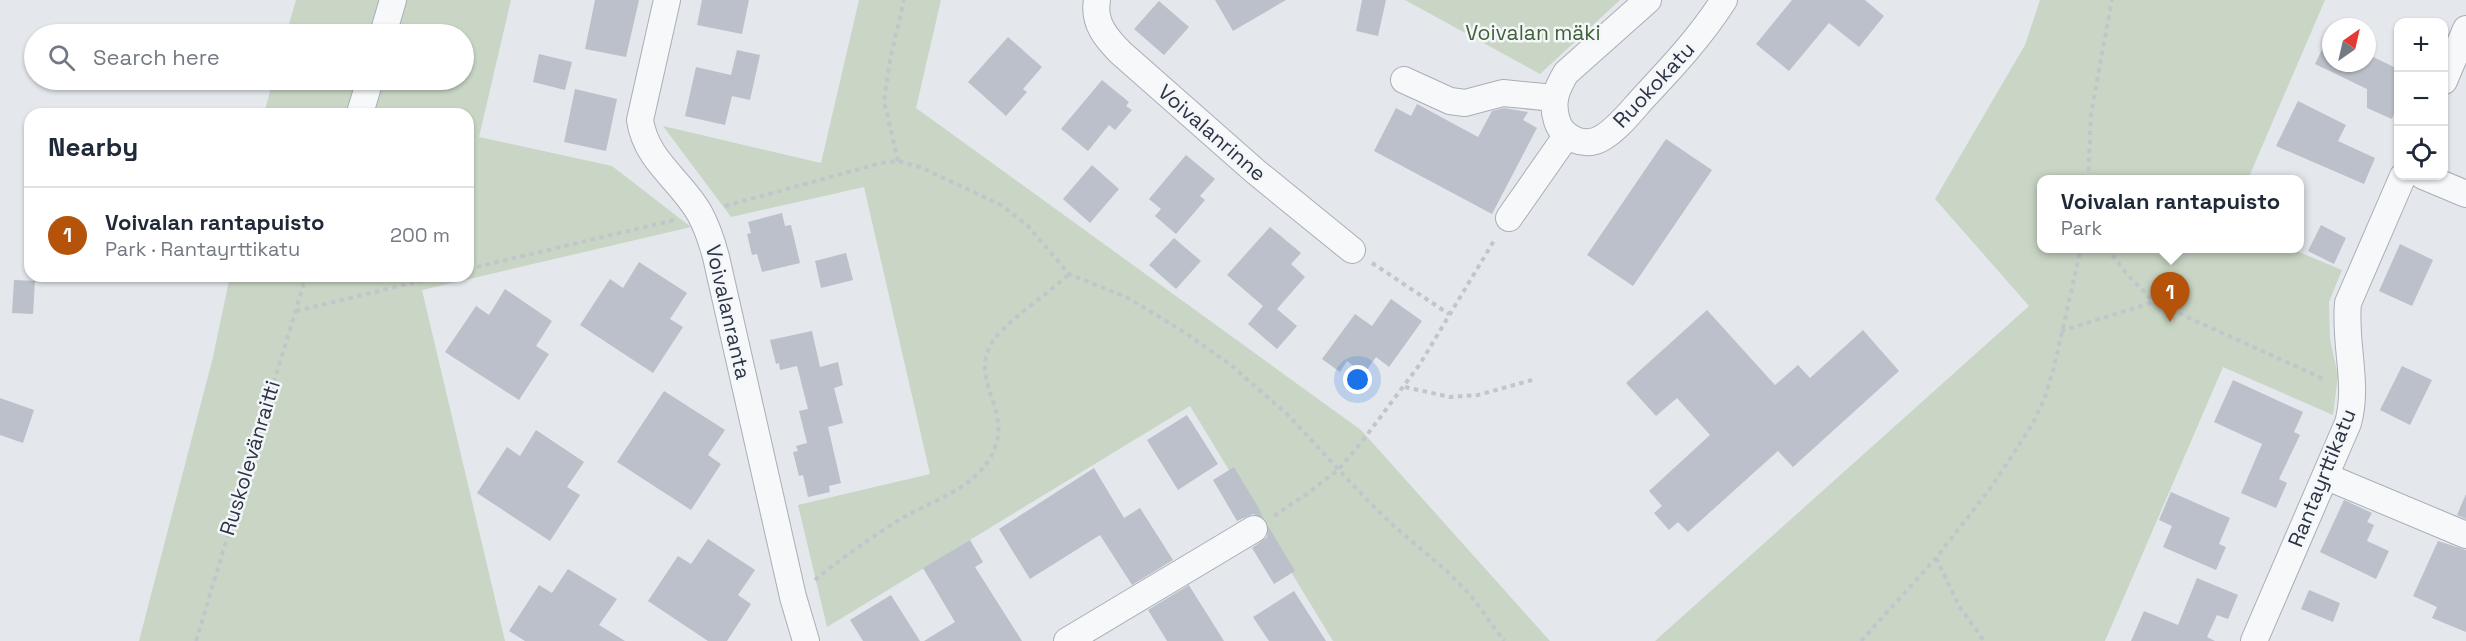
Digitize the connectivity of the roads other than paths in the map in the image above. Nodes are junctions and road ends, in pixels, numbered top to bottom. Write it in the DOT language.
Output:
graph roads {
  1 [pos="393,0"];
  2 [pos="667,0"];
  3 [pos="1097,0"];
  4 [pos="1648,0"];
  5 [pos="1724,0"];
  6 [pos="386,24"];
  7 [pos="2466,29"];
  8 [pos="2448,72"];
  9 [pos="1404,80"];
  10 [pos="367,90"];
  11 [pos="1554,98"];
  12 [pos="362,108"];
  13 [pos="1567,135"];
  14 [pos="2401,180"];
  15 [pos="2433,180"];
  16 [pos="2466,194"];
  17 [pos="1509,218"];
  18 [pos="1353,250"];
  19 [pos="2325,476"];
  20 [pos="1254,530"];
  21 [pos="2466,535"];
  22 [pos="806,641"];
  23 [pos="1067,641"];
  24 [pos="2254,641"];
  1 -- 6 [label="street"];
  2 -- 22 [label="street, Voivalanranta"];
  3 -- 18 [label="street, Voivalanrinne"];
  4 -- 11 [label="street"];
  5 -- 13 [label="street, Ruokokatu"];
  7 -- 8 [label="street"];
  9 -- 11 [label="street"];
  10 -- 12 [label="street"];
  11 -- 13 [label="street"];
  13 -- 17 [label="street"];
  14 -- 19 [label="street, Rantayrttikatu"];
  15 -- 16 [label="street"];
  19 -- 21 [label="street"];
  19 -- 24 [label="street, Rantayrttikatu"];
  20 -- 23 [label="street"];
}
